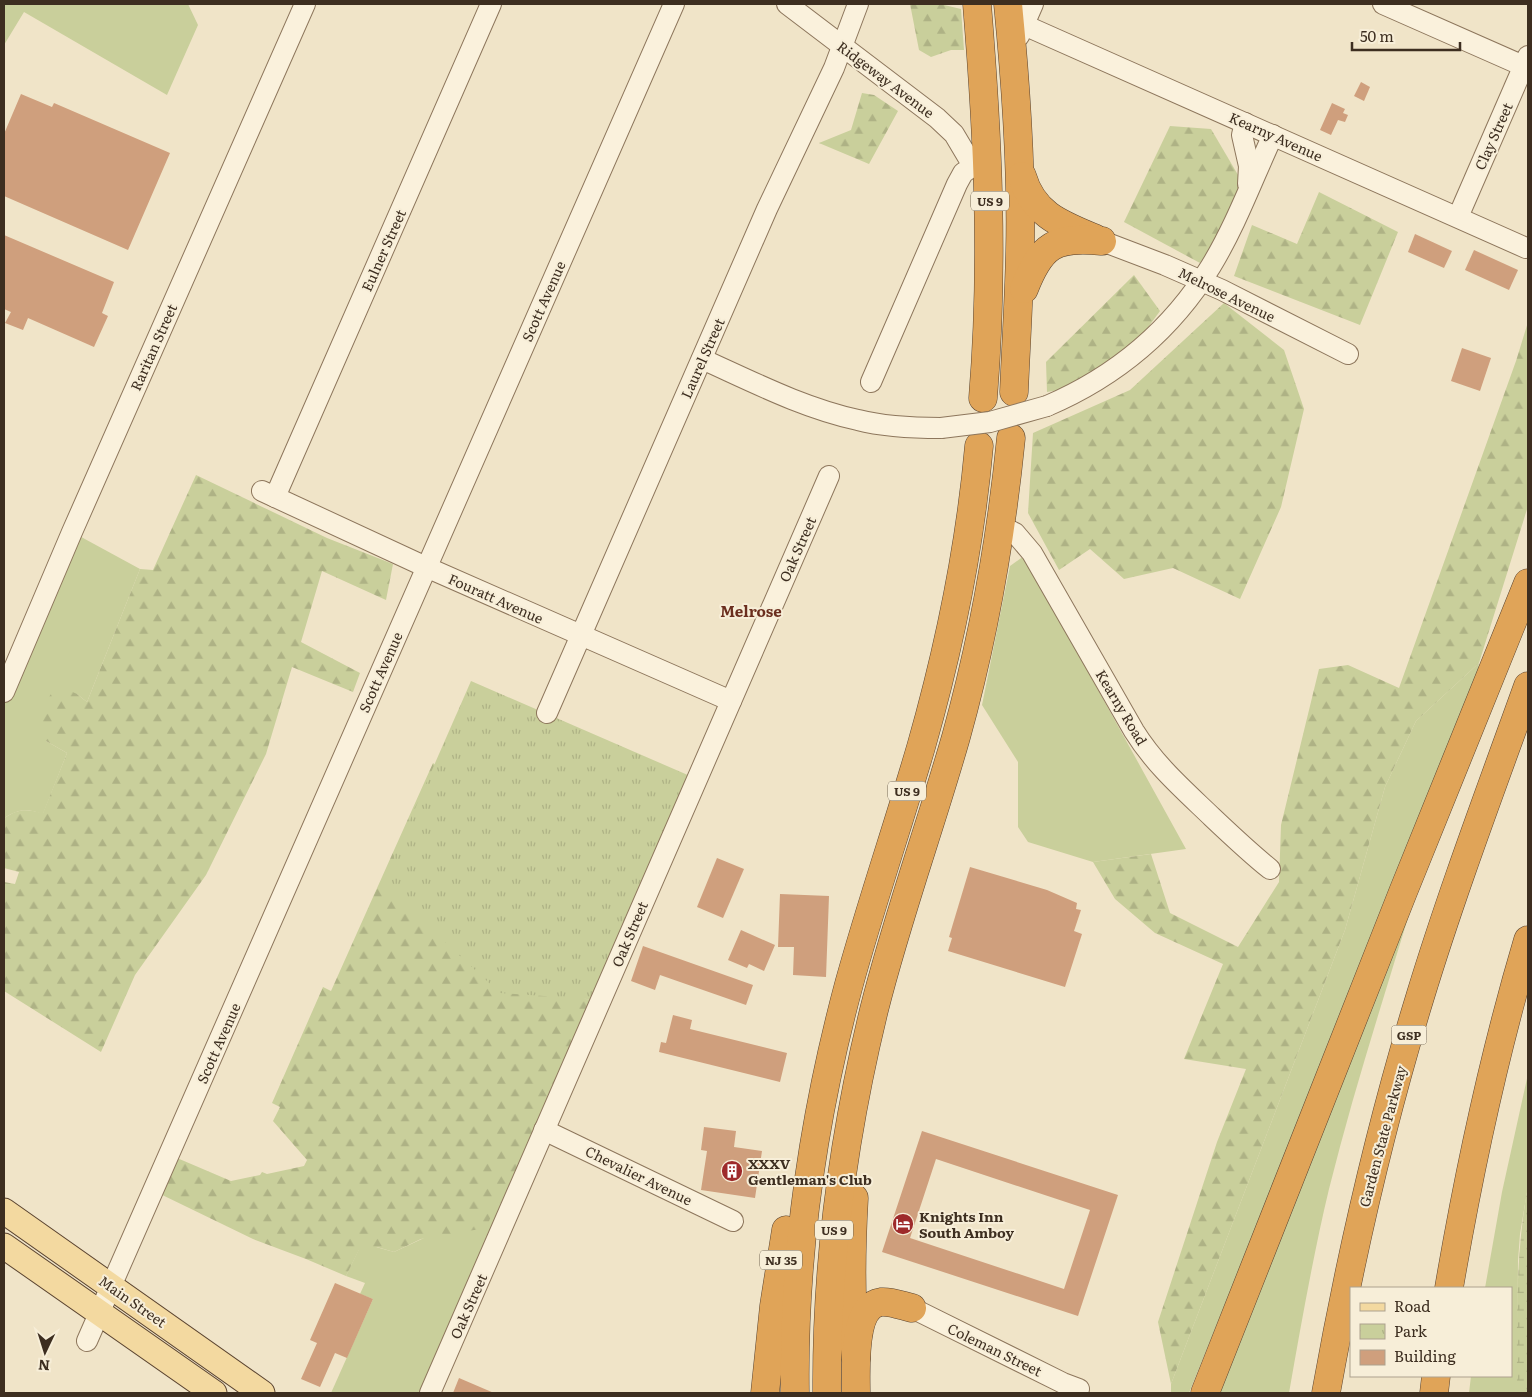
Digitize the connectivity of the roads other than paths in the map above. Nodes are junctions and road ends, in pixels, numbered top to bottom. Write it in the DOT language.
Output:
graph roads {
  1 [pos="305,4"];
  2 [pos="491,4"];
  3 [pos="674,4"];
  4 [pos="786,4"];
  5 [pos="858,4"];
  6 [pos="977,4"];
  7 [pos="1033,4"];
  8 [pos="1383,4"];
  9 [pos="1016,14"];
  10 [pos="842,47"];
  11 [pos="1527,64"];
  12 [pos="1245,123"];
  13 [pos="1273,136"];
  14 [pos="973,166"];
  15 [pos="1019,166"];
  16 [pos="1246,193"];
  17 [pos="990,212"];
  18 [pos="1458,217"];
  19 [pos="1102,241"];
  20 [pos="1526,248"];
  21 [pos="1201,281"];
  22 [pos="1018,305"];
  23 [pos="1348,354"];
  24 [pos="702,359"];
  25 [pos="871,382"];
  26 [pos="1014,392"];
  27 [pos="983,398"];
  28 [pos="1010,438"];
  29 [pos="979,446"];
  30 [pos="830,476"];
  31 [pos="269,494"];
  32 [pos="1000,526"];
  33 [pos="426,567"];
  34 [pos="1528,583"];
  35 [pos="581,635"];
  36 [pos="1528,686"];
  37 [pos="4,692"];
  38 [pos="731,701"];
  39 [pos="547,713"];
  40 [pos="1270,869"];
  41 [pos="1528,940"];
  42 [pos="860,1069"];
  43 [pos="544,1130"];
  44 [pos="815,1131"];
  45 [pos="4,1211"];
  46 [pos="733,1221"];
  47 [pos="852,1240"];
  48 [pos="4,1246"];
  49 [pos="112,1286"];
  50 [pos="1449,1287"];
  51 [pos="912,1308"];
  52 [pos="100,1313"];
  53 [pos="87,1341"];
  54 [pos="856,1359"];
  55 [pos="1436,1377"];
  56 [pos="1079,1389"];
  57 [pos="252,1390"];
  58 [pos="214,1393"];
  59 [pos="430,1393"];
  60 [pos="765,1393"];
  61 [pos="795,1393"];
  62 [pos="827,1393"];
  63 [pos="856,1393"];
  64 [pos="1205,1393"];
  65 [pos="1326,1393"];
  66 [pos="1434,1393"];
  1 -- 37 [label="street, Raritan Street"];
  2 -- 31 [label="street, Eulner Street"];
  3 -- 33 [label="street, Scott Avenue"];
  4 -- 10 [label="street, Ridgeway Avenue"];
  5 -- 10 [label="street, Laurel Street"];
  6 -- 17 [label="highway, US 9"];
  7 -- 9 [label="street"];
  8 -- 11 [label="street"];
  9 -- 12 [label="street, Kearny Avenue"];
  9 -- 15 [label="highway, US 9"];
  10 -- 14 [label="street, Ridgeway Avenue"];
  10 -- 24 [label="street, Laurel Street"];
  11 -- 18 [label="street, Clay Street"];
  12 -- 13 [label="street, Kearny Avenue"];
  12 -- 16 [label="street"];
  13 -- 16 [label="street"];
  13 -- 18 [label="street, Kearny Avenue"];
  14 -- 17 [label="highway"];
  14 -- 25 [label="street"];
  15 -- 19 [label="highway"];
  15 -- 22 [label="highway, US 9"];
  16 -- 21 [label="street"];
  17 -- 27 [label="highway, US 9"];
  18 -- 20 [label="street, Kearny Avenue"];
  19 -- 21 [label="street, Melrose Avenue"];
  19 -- 22 [label="highway"];
  21 -- 23 [label="street, Melrose Avenue"];
  21 -- 24 [label="street, bridge"];
  22 -- 26 [label="highway, US 9"];
  24 -- 35 [label="street, Laurel Street"];
  28 -- 32 [label="highway, US 9"];
  29 -- 44 [label="highway, US 9"];
  30 -- 38 [label="street, Oak Street"];
  31 -- 33 [label="street, Fouratt Avenue"];
  32 -- 40 [label="street, Kearny Road"];
  32 -- 42 [label="highway, US 9"];
  33 -- 35 [label="street, Fouratt Avenue"];
  33 -- 49 [label="street, Scott Avenue"];
  34 -- 64 [label="highway"];
  35 -- 38 [label="street, Fouratt Avenue"];
  35 -- 39 [label="street, Laurel Street"];
  36 -- 65 [label="highway, Garden State Parkway / GSP"];
  38 -- 43 [label="street, Oak Street"];
  41 -- 50 [label="highway"];
  42 -- 47 [label="highway"];
  42 -- 62 [label="highway, US 9"];
  43 -- 46 [label="street, Chevalier Avenue"];
  43 -- 59 [label="street, Oak Street"];
  44 -- 60 [label="highway, NJ 35"];
  44 -- 61 [label="highway, US 9"];
  45 -- 49 [label="main road, Main Street"];
  47 -- 51 [label="highway"];
  47 -- 54 [label="highway"];
  48 -- 52 [label="main road"];
  49 -- 52 [label="street, Scott Avenue"];
  49 -- 57 [label="main road, Main Street"];
  51 -- 54 [label="highway"];
  51 -- 56 [label="street, Coleman Street"];
  52 -- 53 [label="street, Scott Avenue"];
  52 -- 58 [label="main road"];
  54 -- 63 [label="highway"];
  55 -- 66 [label="highway"];
}
